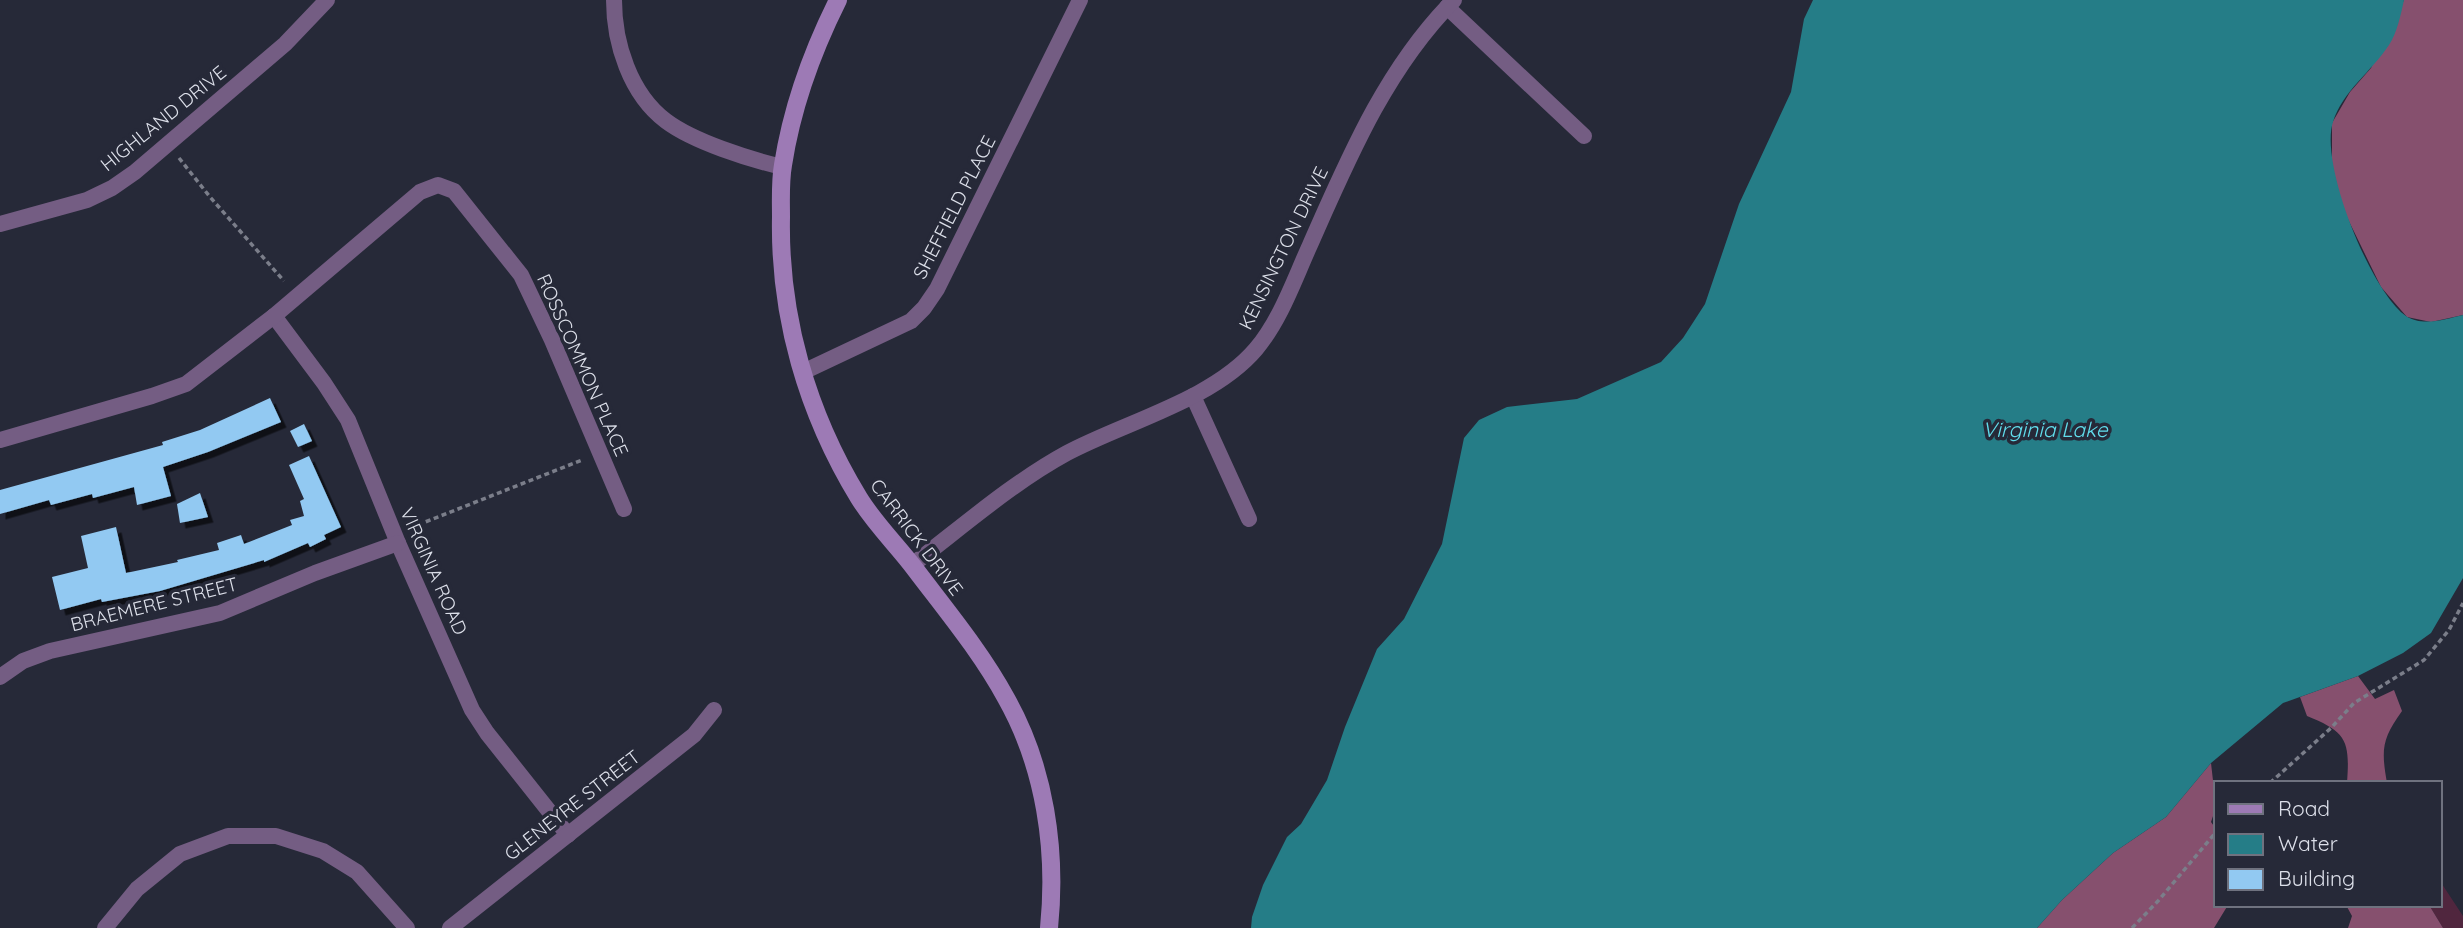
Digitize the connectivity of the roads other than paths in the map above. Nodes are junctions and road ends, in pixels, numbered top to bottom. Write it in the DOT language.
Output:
graph roads {
  1 [pos="327,0"];
  2 [pos="614,0"];
  3 [pos="838,0"];
  4 [pos="1080,0"];
  5 [pos="1451,3"];
  6 [pos="1584,136"];
  7 [pos="782,167"];
  8 [pos="0,224"];
  9 [pos="274,316"];
  10 [pos="803,372"];
  11 [pos="1193,396"];
  12 [pos="0,440"];
  13 [pos="624,509"];
  14 [pos="1249,519"];
  15 [pos="398,543"];
  16 [pos="912,565"];
  17 [pos="0,677"];
  18 [pos="714,710"];
  19 [pos="568,835"];
  20 [pos="105,928"];
  21 [pos="407,928"];
  22 [pos="450,928"];
  23 [pos="1049,928"];
  1 -- 8 [label="street, HIGHLAND DRIVE"];
  2 -- 7 [label="street"];
  3 -- 7 [label="street, CARRICK DRIVE"];
  4 -- 10 [label="street, SHEFFIELD PLACE"];
  5 -- 6 [label="street"];
  5 -- 11 [label="street, KENSINGTON DRIVE"];
  7 -- 10 [label="street, CARRICK DRIVE"];
  9 -- 12 [label="street, ROSSCOMMON PLACE"];
  9 -- 13 [label="street, ROSSCOMMON PLACE"];
  9 -- 15 [label="street, VIRGINIA ROAD"];
  10 -- 16 [label="street, CARRICK DRIVE"];
  11 -- 14 [label="street"];
  11 -- 16 [label="street, KENSINGTON DRIVE"];
  15 -- 17 [label="street, BRAEMERE STREET"];
  15 -- 19 [label="street, VIRGINIA ROAD"];
  16 -- 23 [label="street, CARRICK DRIVE"];
  18 -- 19 [label="street, GLENEYRE STREET"];
  19 -- 22 [label="street, GLENEYRE STREET"];
  20 -- 21 [label="street"];
}
